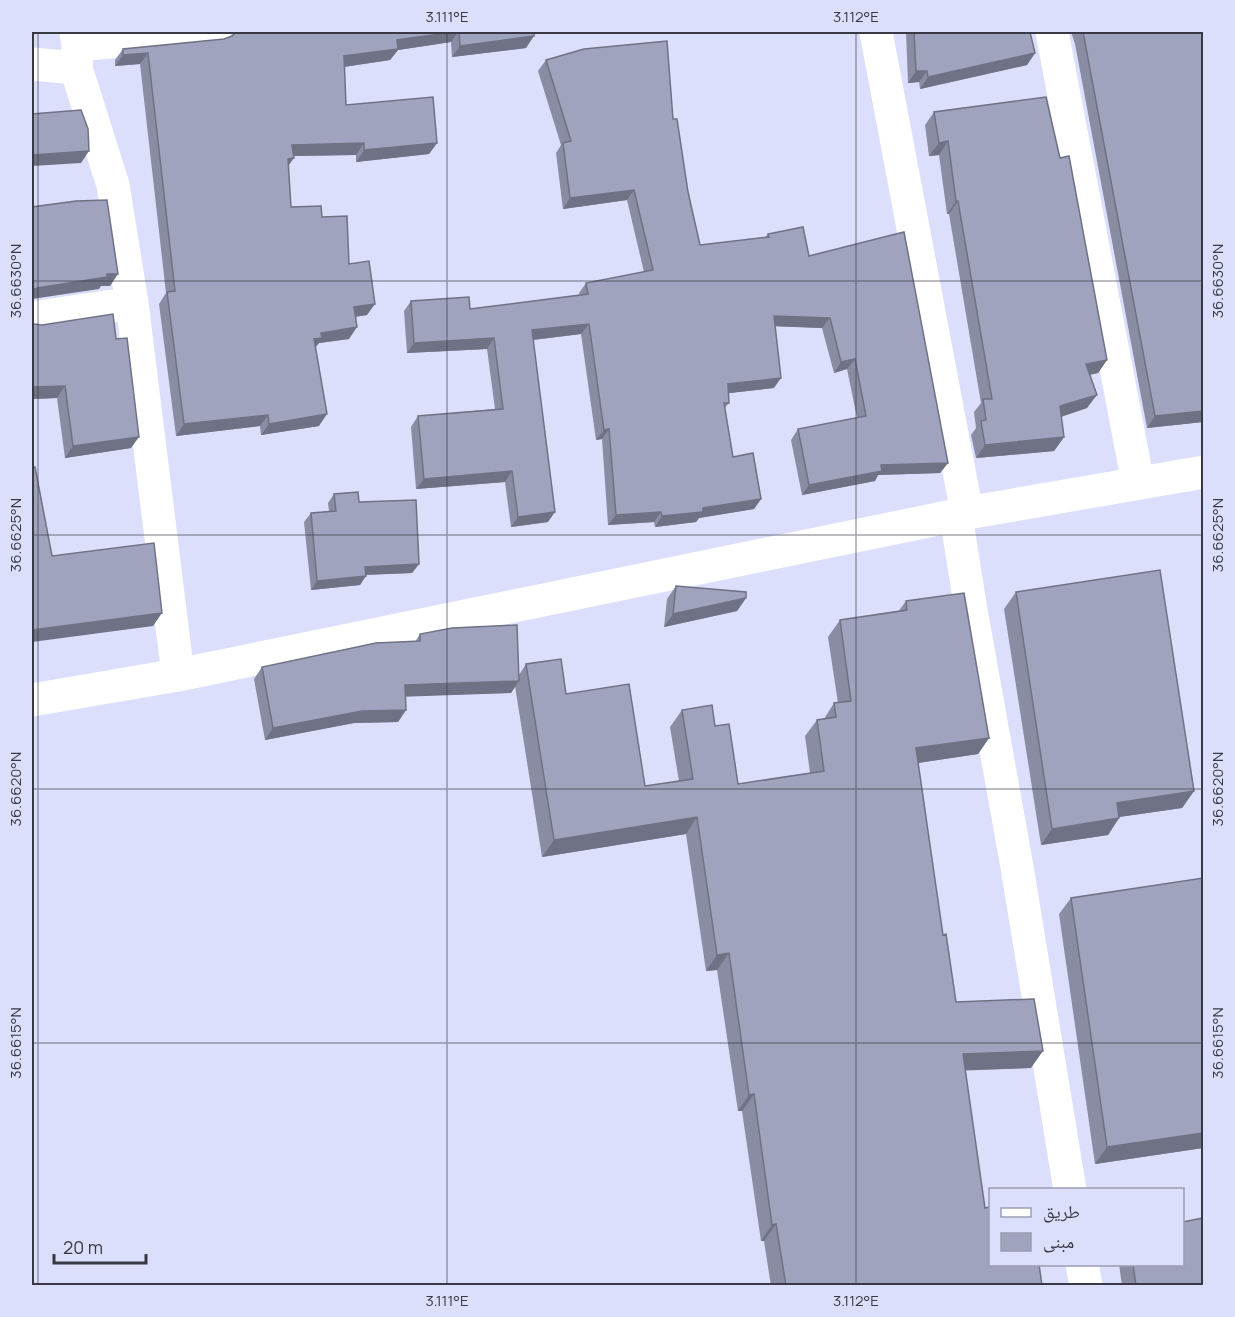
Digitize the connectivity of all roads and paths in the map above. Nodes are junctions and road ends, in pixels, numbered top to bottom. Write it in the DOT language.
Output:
graph roads {
  1 [pos="214,32"];
  2 [pos="876,32"];
  3 [pos="1052,32"];
  4 [pos="77,48"];
  5 [pos="32,64"];
  6 [pos="132,303"];
  7 [pos="32,318"];
  8 [pos="1203,472"];
  9 [pos="1138,483"];
  10 [pos="962,515"];
  11 [pos="178,675"];
  12 [pos="32,700"];
  13 [pos="1070,1188"];
  14 [pos="1082,1266"];
  15 [pos="1086,1286"];
  1 -- 4 [label="street"];
  2 -- 10 [label="street"];
  3 -- 9 [label="street"];
  4 -- 5 [label="street"];
  4 -- 6 [label="street"];
  6 -- 7 [label="street"];
  6 -- 11 [label="street"];
  8 -- 9 [label="street"];
  9 -- 10 [label="street"];
  10 -- 11 [label="street"];
  10 -- 13 [label="street"];
  11 -- 12 [label="street"];
  14 -- 15 [label="street"];
}
